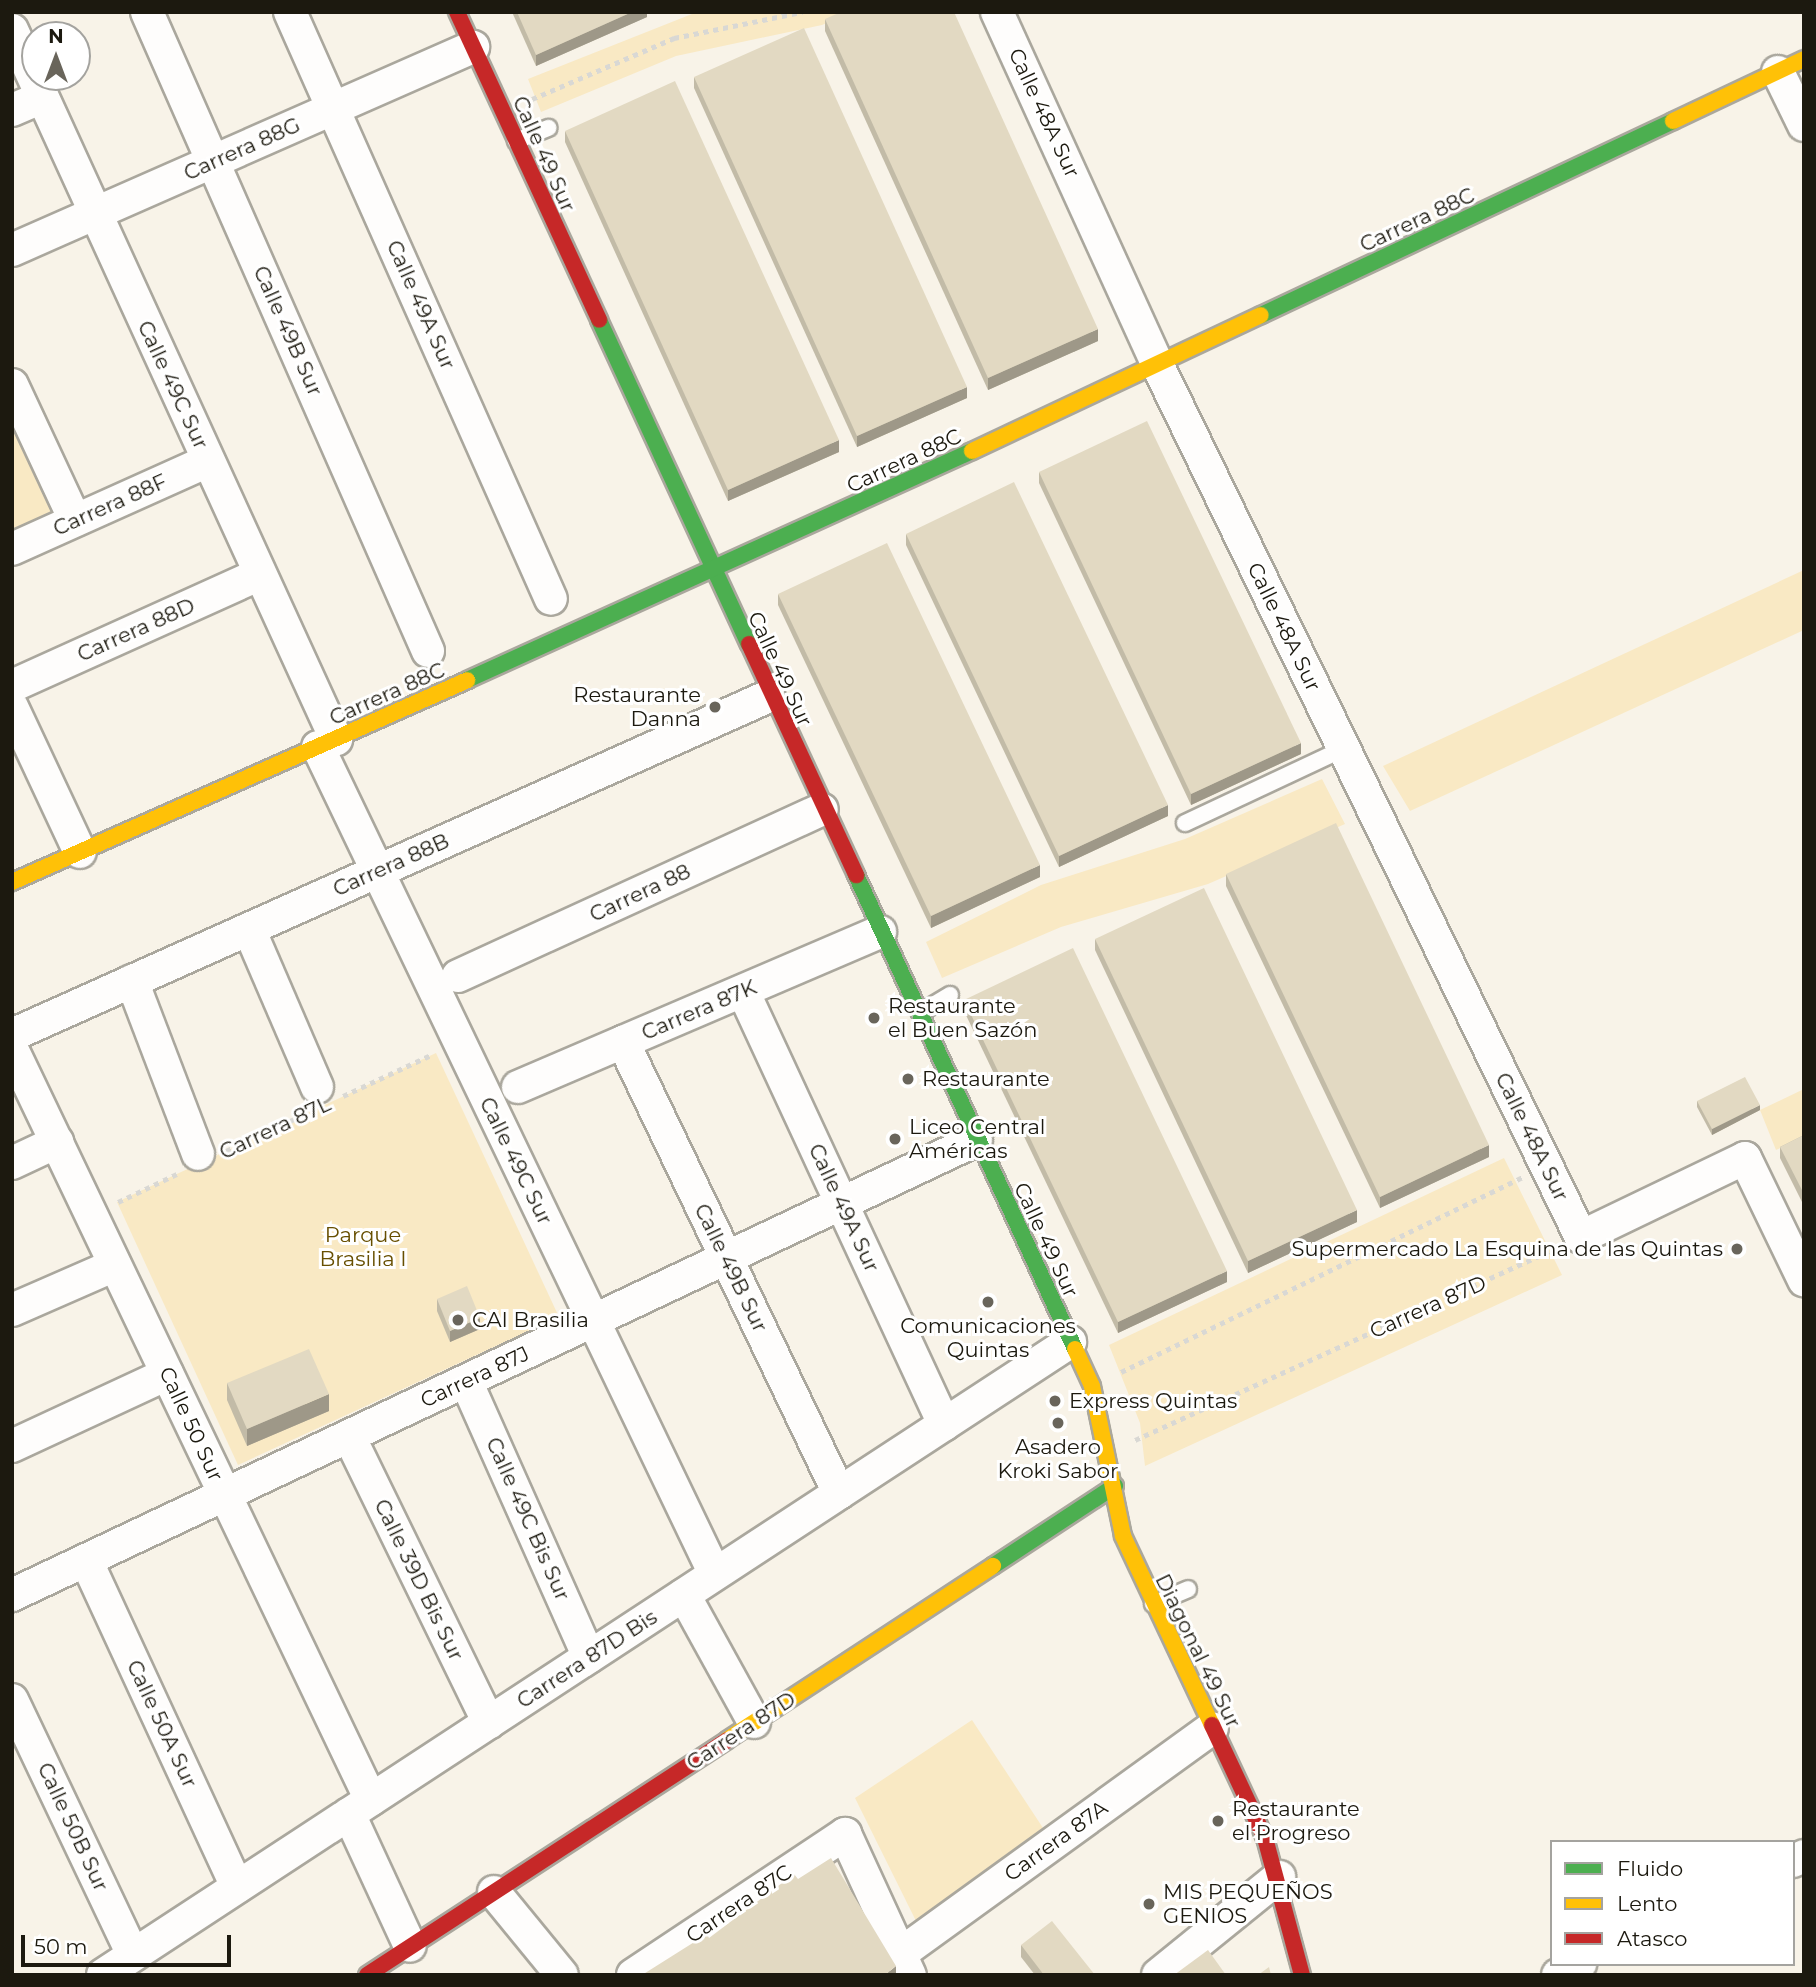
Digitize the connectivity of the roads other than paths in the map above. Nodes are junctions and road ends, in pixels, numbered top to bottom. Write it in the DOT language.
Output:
graph roads {
  1 [pos="147,12"];
  2 [pos="290,12"];
  3 [pos="457,12"];
  4 [pos="997,12"];
  5 [pos="12,30"];
  6 [pos="473,47"];
  7 [pos="1791,65"];
  8 [pos="42,97"];
  9 [pos="333,109"];
  10 [pos="12,110"];
  11 [pos="1804,125"];
  12 [pos="548,128"];
  13 [pos="516,141"];
  14 [pos="214,162"];
  15 [pos="95,214"];
  16 [pos="12,250"];
  17 [pos="1158,366"];
  18 [pos="12,385"];
  19 [pos="208,461"];
  20 [pos="75,520"];
  21 [pos="12,549"];
  22 [pos="712,572"];
  23 [pos="260,574"];
  24 [pos="551,599"];
  25 [pos="428,651"];
  26 [pos="12,686"];
  27 [pos="769,696"];
  28 [pos="12,707"];
  29 [pos="327,743"];
  30 [pos="1343,749"];
  31 [pos="822,809"];
  32 [pos="1185,822"];
  33 [pos="80,852"];
  34 [pos="377,871"];
  35 [pos="12,882"];
  36 [pos="249,929"];
  37 [pos="880,932"];
  38 [pos="458,976"];
  39 [pos="132,981"];
  40 [pos="743,991"];
  41 [pos="950,995"];
  42 [pos="918,1014"];
  43 [pos="12,1034"];
  44 [pos="623,1042"];
  45 [pos="12,1049"];
  46 [pos="518,1087"];
  47 [pos="323,1098"];
  48 [pos="976,1140"];
  49 [pos="57,1142"];
  50 [pos="201,1160"];
  51 [pos="12,1163"];
  52 [pos="842,1203"];
  53 [pos="726,1258"];
  54 [pos="115,1265"];
  55 [pos="1804,1280"];
  56 [pos="12,1310"];
  57 [pos="593,1321"];
  58 [pos="1070,1342"];
  59 [pos="167,1374"];
  60 [pos="466,1381"];
  61 [pos="944,1425"];
  62 [pos="349,1436"];
  63 [pos="12,1446"];
  64 [pos="1115,1486"];
  65 [pos="839,1493"];
  66 [pos="225,1495"];
  67 [pos="86,1560"];
  68 [pos="715,1574"];
  69 [pos="1188,1589"];
  70 [pos="12,1595"];
  71 [pos="684,1595"];
  72 [pos="1151,1605"];
  73 [pos="589,1657"];
  74 [pos="12,1700"];
  75 [pos="754,1722"];
  76 [pos="489,1723"];
  77 [pos="1212,1728"];
  78 [pos="360,1807"];
  79 [pos="1279,1877"];
  80 [pos="237,1887"];
  81 [pos="494,1892"];
  82 [pos="411,1946"];
  83 [pos="133,1955"];
  84 [pos="905,1964"];
  85 [pos="1576,1966"];
  86 [pos="103,1975"];
  87 [pos="367,1975"];
  88 [pos="562,1975"];
  89 [pos="633,1975"];
  90 [pos="1158,1975"];
  91 [pos="1302,1975"];
  92 [pos="1558,1975"];
  1 -- 14 [label="street, Calle 49B Sur"];
  2 -- 9 [label="street, Calle 49A Sur"];
  3 -- 6 [label="street, Calle 49 Sur"];
  4 -- 17 [label="street, Calle 48A Sur"];
  5 -- 8 [label="street, Calle 49C Sur"];
  6 -- 9 [label="street, Carrera 88G"];
  6 -- 13 [label="street, Calle 49 Sur"];
  7 -- 11 [label="street"];
  7 -- 17 [label="street, Carrera 88C"];
  8 -- 10 [label="street"];
  8 -- 15 [label="street, Calle 49C Sur"];
  9 -- 14 [label="street, Carrera 88G"];
  9 -- 24 [label="street, Calle 49A Sur"];
  12 -- 13 [label="lane"];
  13 -- 22 [label="street, Calle 49 Sur"];
  14 -- 15 [label="street, Carrera 88G"];
  14 -- 25 [label="street, Calle 49B Sur"];
  15 -- 16 [label="street, Carrera 88G"];
  15 -- 19 [label="street, Calle 49C Sur"];
  17 -- 22 [label="street, Carrera 88C"];
  17 -- 30 [label="street, Calle 48A Sur"];
  18 -- 20 [label="street"];
  19 -- 20 [label="street, Carrera 88F"];
  19 -- 23 [label="street, Calle 49C Sur"];
  20 -- 21 [label="street, Carrera 88F"];
  22 -- 27 [label="street, Calle 49 Sur"];
  22 -- 29 [label="street, Carrera 88C"];
  23 -- 26 [label="street, Carrera 88D"];
  23 -- 29 [label="street, Calle 49C Sur"];
  27 -- 31 [label="street, Calle 49 Sur"];
  27 -- 34 [label="street, Carrera 88B"];
  28 -- 33 [label="street"];
  29 -- 33 [label="street, Carrera 88C"];
  29 -- 34 [label="street, Calle 49C Sur"];
  30 -- 32 [label="lane"];
  30 -- 55 [label="street, Calle 48A Sur"];
  31 -- 37 [label="street, Calle 49 Sur"];
  31 -- 38 [label="street, Carrera 88"];
  33 -- 35 [label="street, Carrera 88C"];
  34 -- 36 [label="street, Carrera 88B"];
  34 -- 57 [label="street, Calle 49C Sur"];
  36 -- 39 [label="street, Carrera 88B"];
  36 -- 47 [label="street"];
  37 -- 40 [label="street, Carrera 87K"];
  37 -- 42 [label="street, Calle 49 Sur"];
  39 -- 43 [label="street, Carrera 88B"];
  39 -- 50 [label="street"];
  40 -- 44 [label="street, Carrera 87K"];
  40 -- 52 [label="street, Calle 49A Sur"];
  41 -- 42 [label="lane"];
  42 -- 48 [label="street, Calle 49 Sur"];
  44 -- 46 [label="street, Carrera 87K"];
  44 -- 53 [label="street, Calle 49B Sur"];
  45 -- 49 [label="street, Calle 50 Sur"];
  48 -- 52 [label="street, Carrera 87J"];
  48 -- 58 [label="street, Calle 49 Sur"];
  49 -- 51 [label="street"];
  49 -- 54 [label="street, Calle 50 Sur"];
  52 -- 53 [label="street, Carrera 87J"];
  52 -- 61 [label="street, Calle 49A Sur"];
  53 -- 57 [label="street, Carrera 87J"];
  53 -- 65 [label="street, Calle 49B Sur"];
  54 -- 56 [label="street"];
  54 -- 59 [label="street, Calle 50 Sur"];
  57 -- 60 [label="street, Carrera 87J"];
  57 -- 68 [label="street, Calle 49C Sur"];
  58 -- 61 [label="street, Carrera 87D Bis"];
  58 -- 64 [label="street, Diagonal 49 Sur"];
  59 -- 63 [label="street"];
  59 -- 66 [label="street, Calle 50 Sur"];
  60 -- 62 [label="street, Carrera 87J"];
  60 -- 73 [label="street, Calle 49C Bis Sur"];
  61 -- 65 [label="street, Carrera 87D Bis"];
  62 -- 66 [label="street, Carrera 87J"];
  62 -- 76 [label="street, Calle 39D Bis Sur"];
  64 -- 72 [label="street, Diagonal 49 Sur"];
  64 -- 75 [label="street, Carrera 87D"];
  65 -- 68 [label="street, Carrera 87D Bis"];
  66 -- 67 [label="street, Carrera 87J"];
  66 -- 78 [label="street, Calle 50 Sur"];
  67 -- 70 [label="street, Carrera 87J"];
  67 -- 80 [label="street, Calle 50A Sur"];
  68 -- 71 [label="street, Carrera 87D Bis"];
  69 -- 72 [label="lane"];
  71 -- 73 [label="street, Carrera 87D Bis"];
  71 -- 75 [label="street"];
  72 -- 77 [label="street, Diagonal 49 Sur"];
  73 -- 76 [label="street, Carrera 87D Bis"];
  74 -- 83 [label="street, Calle 50B Sur"];
  75 -- 81 [label="street, Carrera 87D"];
  76 -- 78 [label="street, Carrera 87D Bis"];
  77 -- 79 [label="street, Diagonal 49 Sur"];
  77 -- 84 [label="street, Carrera 87A"];
  78 -- 80 [label="street, Carrera 87D Bis"];
  78 -- 82 [label="street, Calle 50 Sur"];
  79 -- 90 [label="street"];
  79 -- 91 [label="street, Diagonal 49 Sur"];
  80 -- 83 [label="street, Carrera 87D Bis"];
  81 -- 82 [label="street, Carrera 87D"];
  81 -- 88 [label="street"];
  82 -- 87 [label="street, Carrera 87D"];
  83 -- 86 [label="street, Carrera 87D Bis"];
  84 -- 89 [label="street, Carrera 87C"];
  85 -- 92 [label="street"];
}
